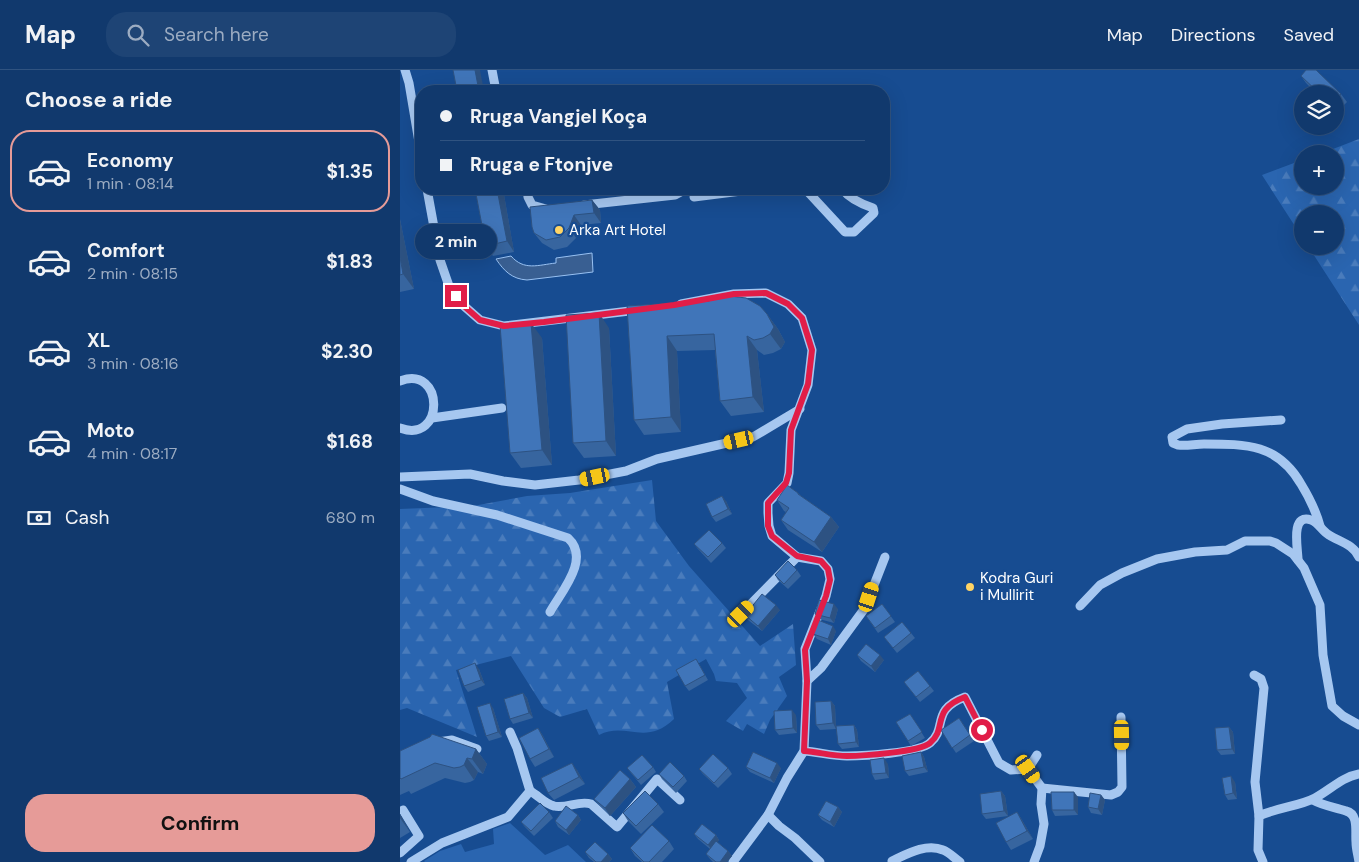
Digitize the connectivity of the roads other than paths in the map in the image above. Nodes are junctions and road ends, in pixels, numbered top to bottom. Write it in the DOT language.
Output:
graph roads {
  1 [pos="405,70"];
  2 [pos="492,70"];
  3 [pos="495,85"];
  4 [pos="415,122"];
  5 [pos="428,195"];
  6 [pos="528,195"];
  7 [pos="667,195"];
  8 [pos="710,195"];
  9 [pos="811,195"];
  10 [pos="848,195"];
  11 [pos="694,197"];
  12 [pos="577,206"];
  13 [pos="552,208"];
  14 [pos="674,305"];
  15 [pos="646,309"];
  16 [pos="401,380"];
  17 [pos="502,408"];
  18 [pos="800,409"];
  19 [pos="432,418"];
  20 [pos="1281,420"];
  21 [pos="400,428"];
  22 [pos="400,476"];
  23 [pos="400,489"];
  24 [pos="1320,526"];
  25 [pos="797,556"];
  26 [pos="884,556"];
  27 [pos="1359,557"];
  28 [pos="1298,560"];
  29 [pos="1080,606"];
  30 [pos="550,612"];
  31 [pos="741,614"];
  32 [pos="1254,675"];
  33 [pos="807,681"];
  34 [pos="1121,718"];
  35 [pos="1359,725"];
  36 [pos="510,732"];
  37 [pos="428,747"];
  38 [pos="477,749"];
  39 [pos="804,751"];
  40 [pos="1037,756"];
  41 [pos="1028,769"];
  42 [pos="1359,774"];
  43 [pos="1042,788"];
  44 [pos="530,791"];
  45 [pos="680,800"];
  46 [pos="1313,800"];
  47 [pos="403,810"];
  48 [pos="768,815"];
  49 [pos="1259,816"];
  50 [pos="400,853"];
  51 [pos="892,861"];
  52 [pos="411,862"];
  53 [pos="733,862"];
  54 [pos="820,862"];
  55 [pos="960,862"];
  56 [pos="1034,862"];
  57 [pos="1263,862"];
  58 [pos="1359,862"];
  1 -- 4 [label="street"];
  2 -- 3 [label="street"];
  5 -- 15 [label="street"];
  6 -- 13 [label="street"];
  7 -- 12 [label="street"];
  8 -- 11 [label="street"];
  9 -- 10 [label="street"];
  14 -- 18 [label="street"];
  16 -- 19 [label="street"];
  17 -- 19 [label="street"];
  18 -- 22 [label="street"];
  18 -- 25 [label="street"];
  19 -- 21 [label="street"];
  20 -- 24 [label="street"];
  23 -- 30 [label="street"];
  24 -- 27 [label="street"];
  24 -- 28 [label="street"];
  25 -- 31 [label="street"];
  25 -- 33 [label="street"];
  26 -- 33 [label="street"];
  28 -- 29 [label="street"];
  28 -- 35 [label="street"];
  32 -- 49 [label="street"];
  33 -- 39 [label="street"];
  34 -- 43 [label="street"];
  36 -- 44 [label="street"];
  37 -- 38 [label="street"];
  39 -- 41 [label="street"];
  39 -- 48 [label="street"];
  40 -- 41 [label="street"];
  41 -- 43 [label="street"];
  42 -- 46 [label="street"];
  43 -- 56 [label="street"];
  44 -- 45 [label="street"];
  44 -- 52 [label="street"];
  46 -- 49 [label="street"];
  46 -- 58 [label="street"];
  47 -- 50 [label="street"];
  48 -- 53 [label="street"];
  48 -- 54 [label="street"];
  49 -- 57 [label="street"];
  51 -- 55 [label="street"];
}
